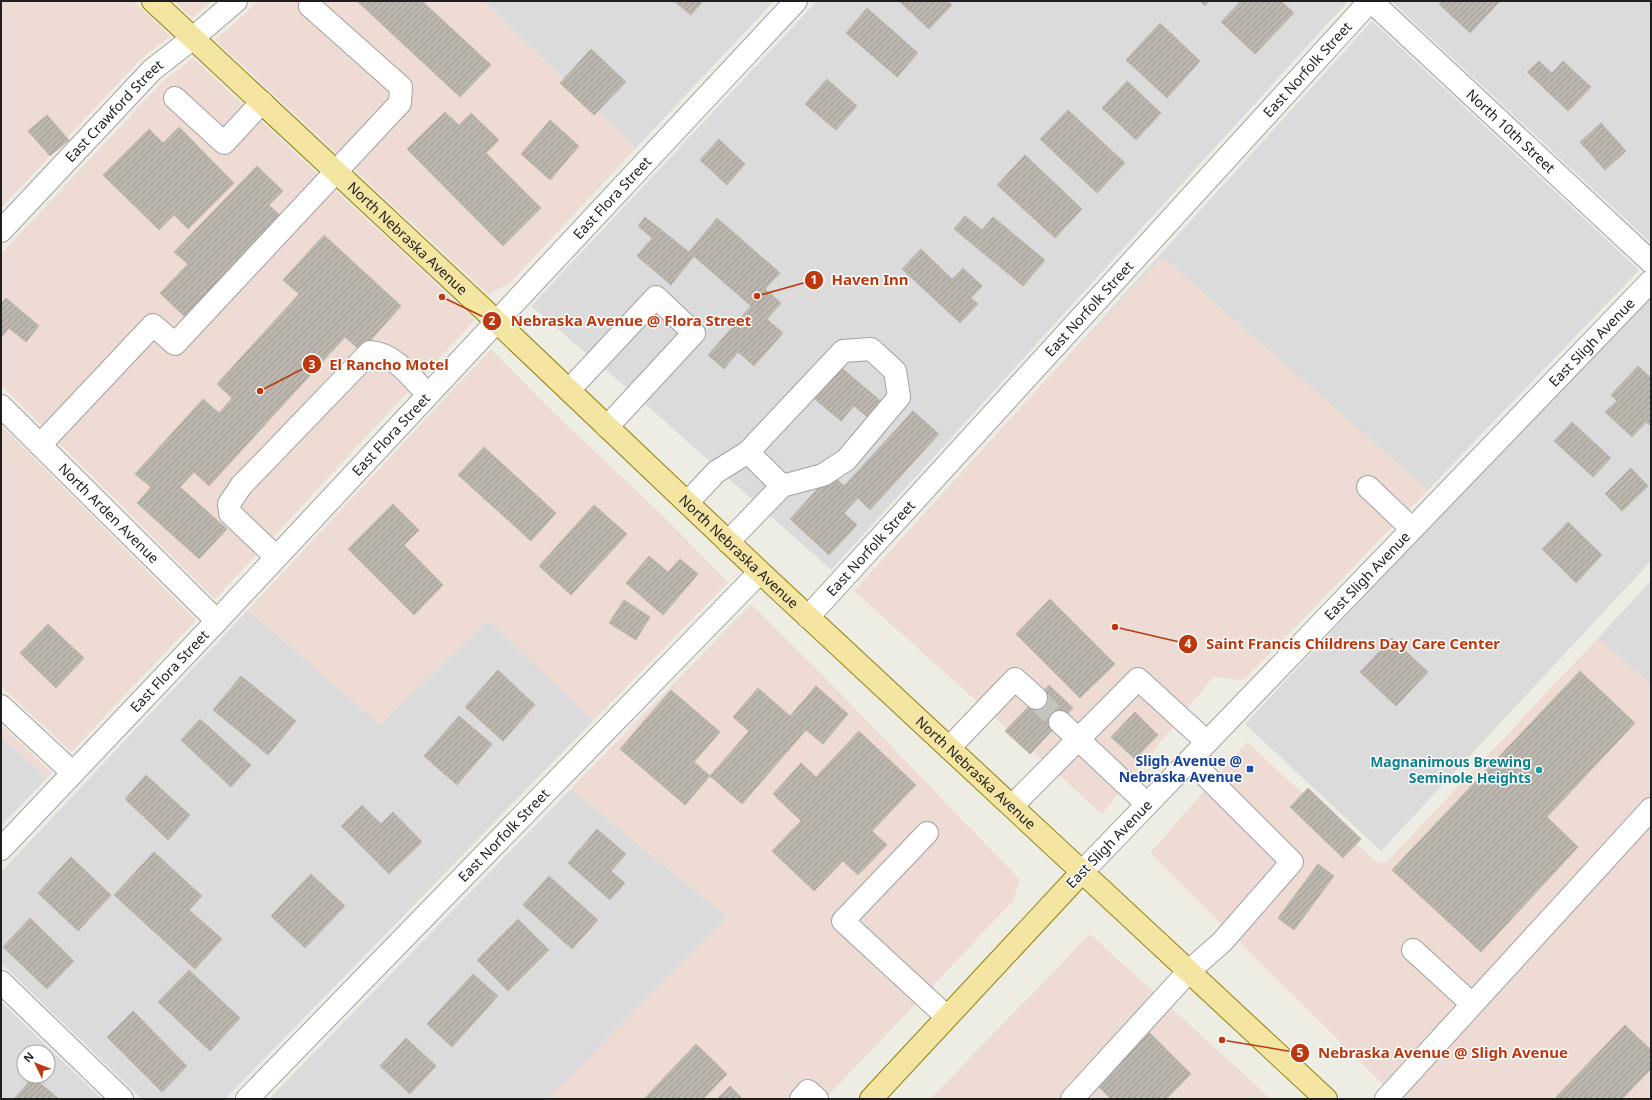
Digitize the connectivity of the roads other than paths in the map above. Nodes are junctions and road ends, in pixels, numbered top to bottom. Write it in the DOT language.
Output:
graph roads {
  1 [pos="153,1"];
  2 [pos="236,1"];
  3 [pos="796,1"];
  4 [pos="1370,1"];
  5 [pos="310,6"];
  6 [pos="193,38"];
  7 [pos="175,98"];
  8 [pos="262,102"];
  9 [pos="336,171"];
  10 [pos="1,231"];
  11 [pos="1651,262"];
  12 [pos="1651,281"];
  13 [pos="496,321"];
  14 [pos="569,390"];
  15 [pos="428,394"];
  16 [pos="1,406"];
  17 [pos="607,427"];
  18 [pos="40,445"];
  19 [pos="748,452"];
  20 [pos="782,486"];
  21 [pos="1368,487"];
  22 [pos="688,502"];
  23 [pos="1412,529"];
  24 [pos="728,542"];
  25 [pos="276,557"];
  26 [pos="760,572"];
  27 [pos="808,617"];
  28 [pos="217,620"];
  29 [pos="1036,698"];
  30 [pos="1,706"];
  31 [pos="1060,722"];
  32 [pos="1079,739"];
  33 [pos="1206,742"];
  34 [pos="949,748"];
  35 [pos="1190,760"];
  36 [pos="73,773"];
  37 [pos="1147,804"];
  38 [pos="1012,806"];
  39 [pos="1651,809"];
  40 [pos="927,833"];
  41 [pos="1,849"];
  42 [pos="1082,872"];
  43 [pos="1413,950"];
  44 [pos="1189,971"];
  45 [pos="1,982"];
  46 [pos="1472,1004"];
  47 [pos="947,1017"];
  48 [pos="122,1099"];
  49 [pos="247,1099"];
  50 [pos="801,1099"];
  51 [pos="817,1099"];
  52 [pos="871,1099"];
  53 [pos="1072,1099"];
  54 [pos="1326,1099"];
  55 [pos="1386,1099"];
  1 -- 6 [label="main road, North Nebraska Avenue"];
  2 -- 6 [label="street, East Crawford Street"];
  3 -- 13 [label="street, East Flora Street"];
  4 -- 11 [label="street, North 10th Street"];
  4 -- 27 [label="street, East Norfolk Street"];
  5 -- 9 [label="street"];
  6 -- 8 [label="main road, North Nebraska Avenue"];
  6 -- 10 [label="street, East Crawford Street"];
  7 -- 8 [label="street"];
  8 -- 9 [label="main road, North Nebraska Avenue"];
  9 -- 13 [label="main road, North Nebraska Avenue"];
  9 -- 18 [label="street"];
  12 -- 23 [label="street, East Sligh Avenue"];
  13 -- 14 [label="main road, North Nebraska Avenue"];
  13 -- 15 [label="street, East Flora Street"];
  14 -- 17 [label="main road, North Nebraska Avenue"];
  14 -- 17 [label="street"];
  15 -- 25 [label="street, East Flora Street"];
  15 -- 25 [label="street"];
  16 -- 18 [label="street, North Arden Avenue"];
  17 -- 22 [label="main road, North Nebraska Avenue"];
  18 -- 28 [label="street, North Arden Avenue"];
  19 -- 20 [label="street"];
  19 -- 20 [label="street"];
  19 -- 22 [label="street"];
  20 -- 24 [label="street"];
  21 -- 23 [label="street"];
  22 -- 24 [label="main road, North Nebraska Avenue"];
  23 -- 33 [label="street, East Sligh Avenue"];
  24 -- 26 [label="main road, North Nebraska Avenue"];
  25 -- 28 [label="street, East Flora Street"];
  26 -- 27 [label="main road, North Nebraska Avenue"];
  26 -- 49 [label="street, East Norfolk Street"];
  27 -- 34 [label="main road, North Nebraska Avenue"];
  28 -- 36 [label="street, East Flora Street"];
  29 -- 34 [label="street"];
  30 -- 36 [label="street"];
  31 -- 32 [label="street"];
  32 -- 33 [label="street"];
  32 -- 37 [label="street"];
  32 -- 38 [label="street"];
  33 -- 35 [label="street, East Sligh Avenue"];
  34 -- 38 [label="main road, North Nebraska Avenue"];
  35 -- 37 [label="street, East Sligh Avenue"];
  35 -- 44 [label="street"];
  36 -- 41 [label="street, East Flora Street"];
  37 -- 42 [label="street, East Sligh Avenue"];
  38 -- 42 [label="main road, North Nebraska Avenue"];
  39 -- 46 [label="street"];
  40 -- 47 [label="street"];
  42 -- 44 [label="main road, North Nebraska Avenue"];
  42 -- 47 [label="main road, East Sligh Avenue"];
  43 -- 46 [label="street"];
  44 -- 53 [label="street"];
  44 -- 54 [label="main road, North Nebraska Avenue"];
  45 -- 48 [label="street"];
  46 -- 55 [label="street"];
  47 -- 52 [label="main road, East Sligh Avenue"];
  50 -- 51 [label="street"];
}
